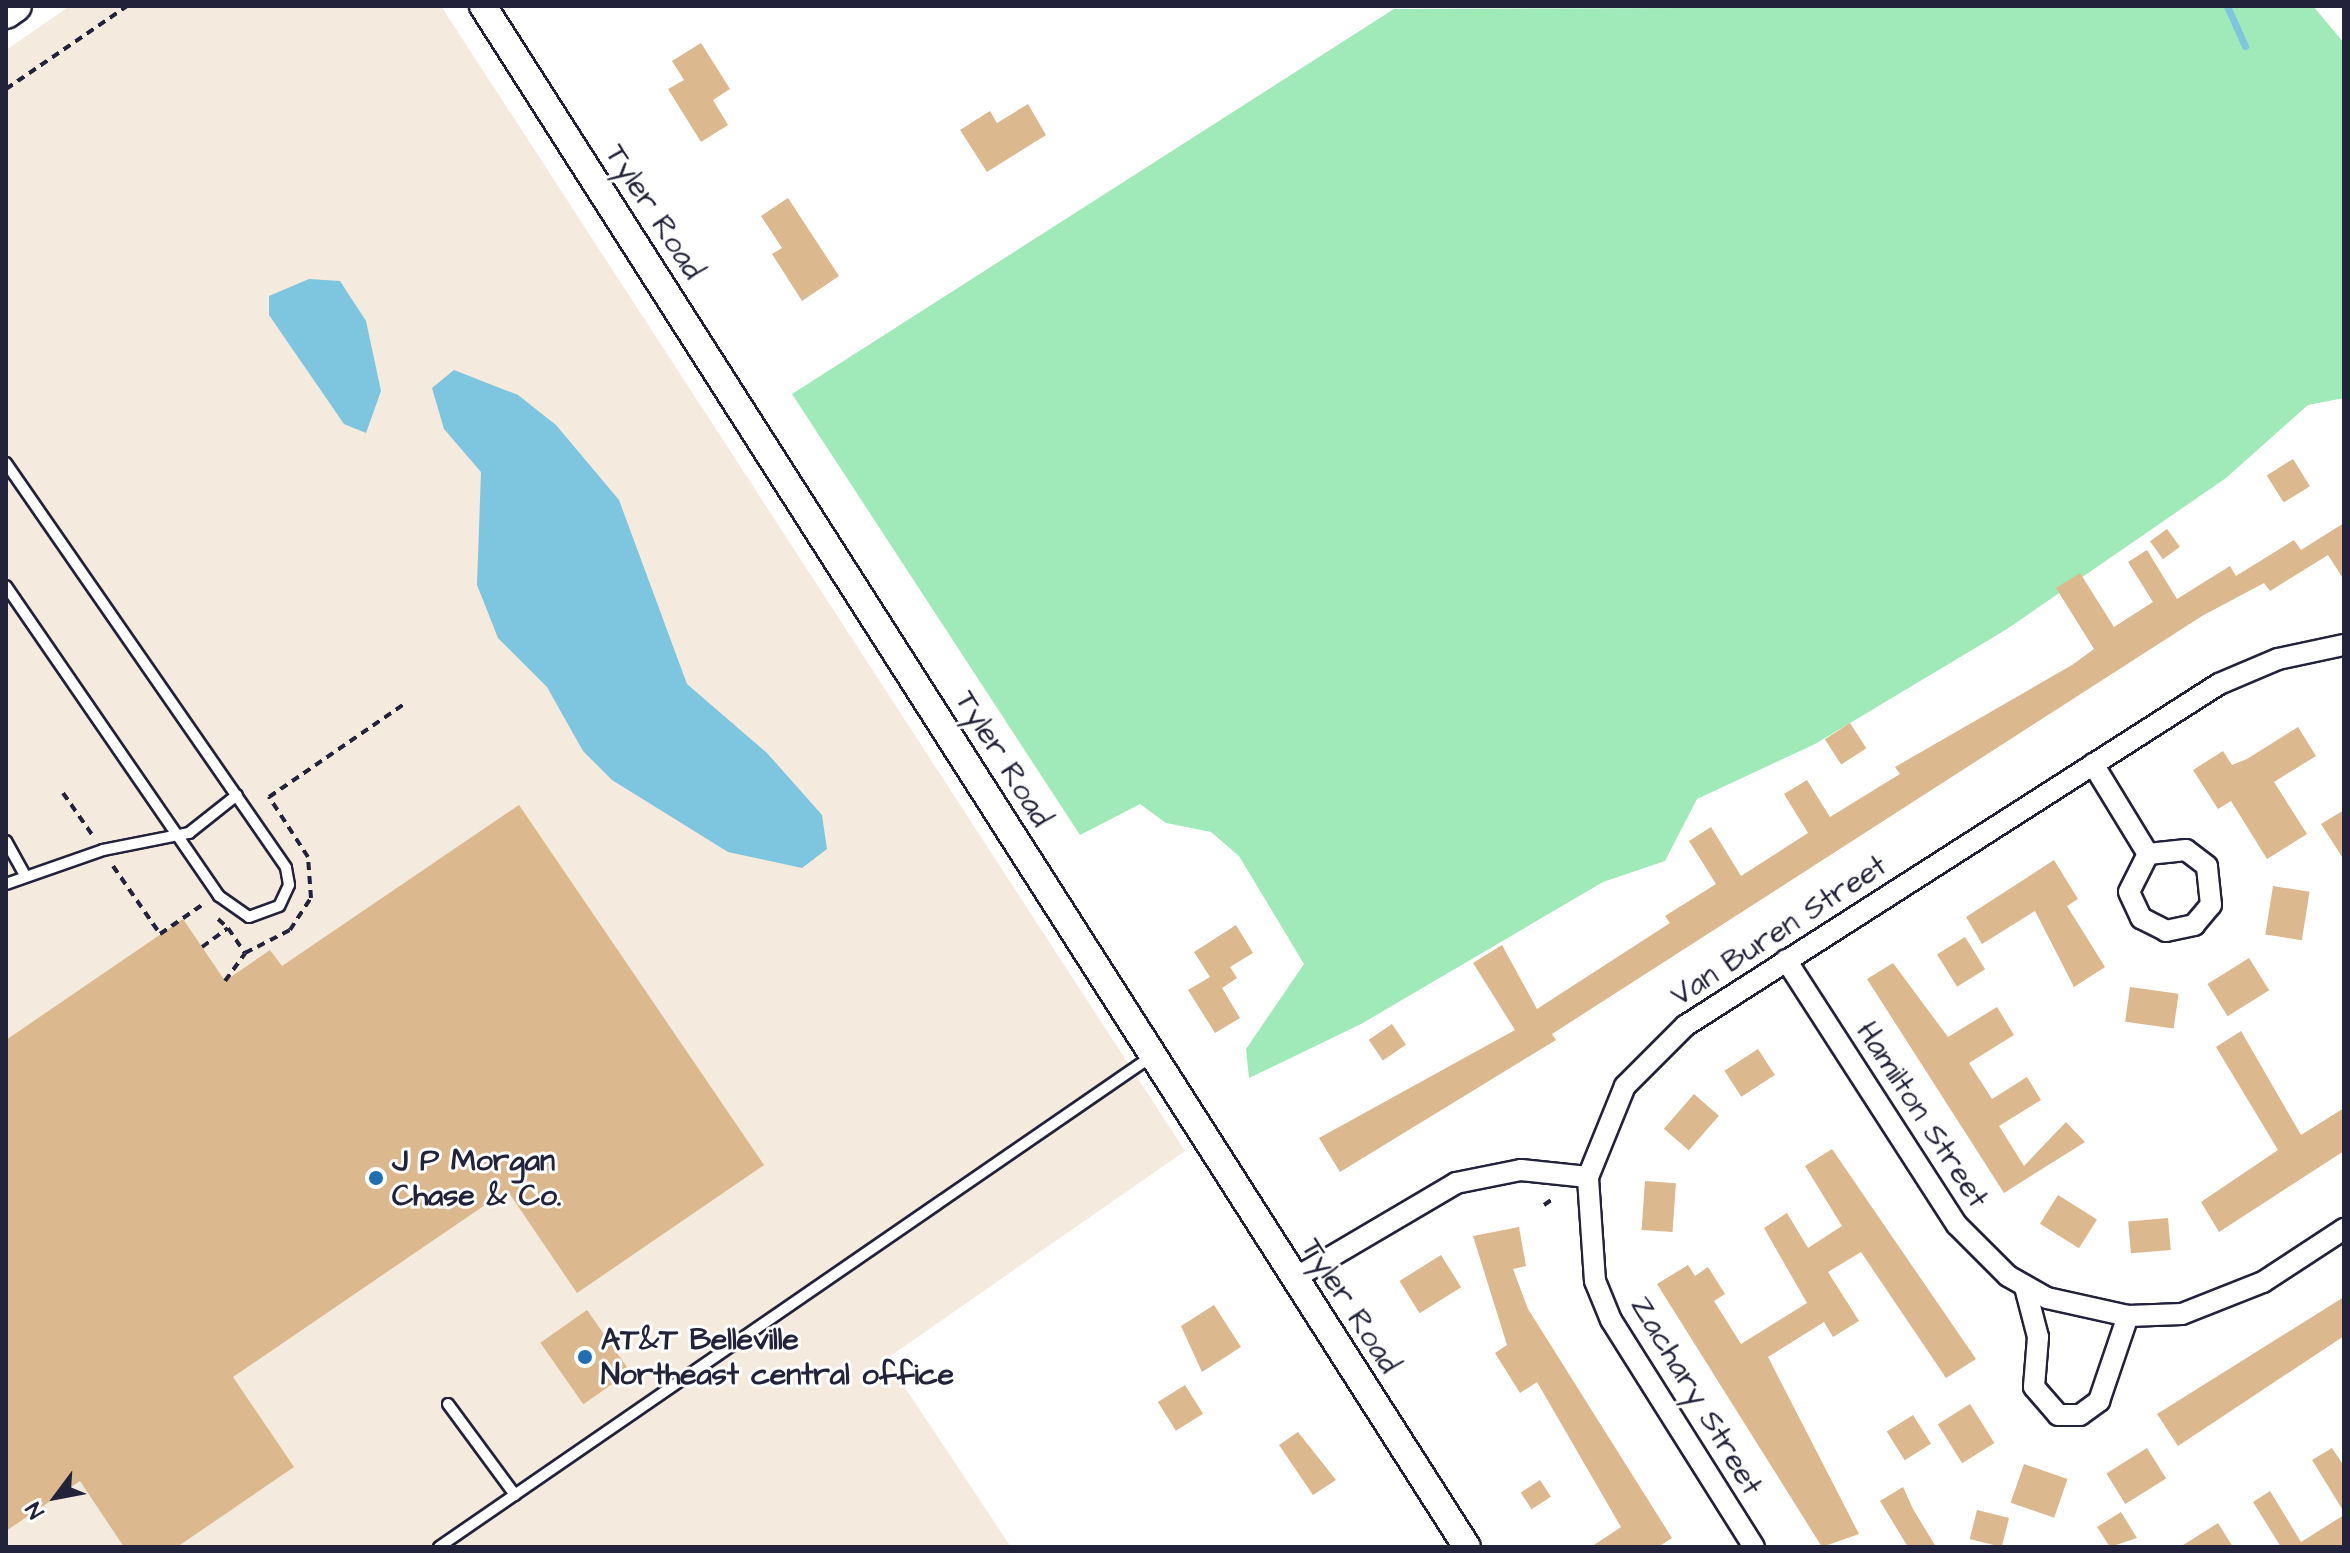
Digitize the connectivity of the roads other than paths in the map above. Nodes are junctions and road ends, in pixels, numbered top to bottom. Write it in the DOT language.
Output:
graph roads {
  1 [pos="16,6"];
  2 [pos="483,6"];
  3 [pos="6,13"];
  4 [pos="6,463"];
  5 [pos="6,586"];
  6 [pos="2344,645"];
  7 [pos="2093,764"];
  8 [pos="237,795"];
  9 [pos="176,835"];
  10 [pos="6,841"];
  11 [pos="2148,854"];
  12 [pos="25,875"];
  13 [pos="6,884"];
  14 [pos="1786,960"];
  15 [pos="1153,1055"];
  16 [pos="1588,1177"];
  17 [pos="2344,1229"];
  18 [pos="1295,1278"];
  19 [pos="2025,1287"];
  20 [pos="2128,1316"];
  21 [pos="448,1404"];
  22 [pos="515,1495"];
  23 [pos="439,1547"];
  24 [pos="1467,1547"];
  25 [pos="1754,1547"];
  1 -- 3 [label="main road"];
  2 -- 15 [label="street, Tyler Road"];
  4 -- 8 [label="lane"];
  5 -- 9 [label="lane"];
  6 -- 7 [label="street, Van Buren Street"];
  7 -- 11 [label="street"];
  7 -- 14 [label="street, Van Buren Street"];
  8 -- 9 [label="lane"];
  8 -- 9 [label="lane"];
  9 -- 12 [label="lane"];
  10 -- 12 [label="lane"];
  11 -- 11 [label="street"];
  12 -- 13 [label="lane"];
  14 -- 16 [label="street, Van Buren Street"];
  14 -- 19 [label="street, Hamilton Street"];
  15 -- 18 [label="street, Tyler Road"];
  15 -- 22 [label="lane"];
  16 -- 18 [label="street"];
  16 -- 25 [label="street, Zachary Street"];
  17 -- 20 [label="street, Hamilton Street"];
  18 -- 24 [label="street, Tyler Road"];
  19 -- 20 [label="street, Hamilton Street"];
  19 -- 20 [label="street"];
  21 -- 22 [label="lane"];
  22 -- 23 [label="lane"];
}
